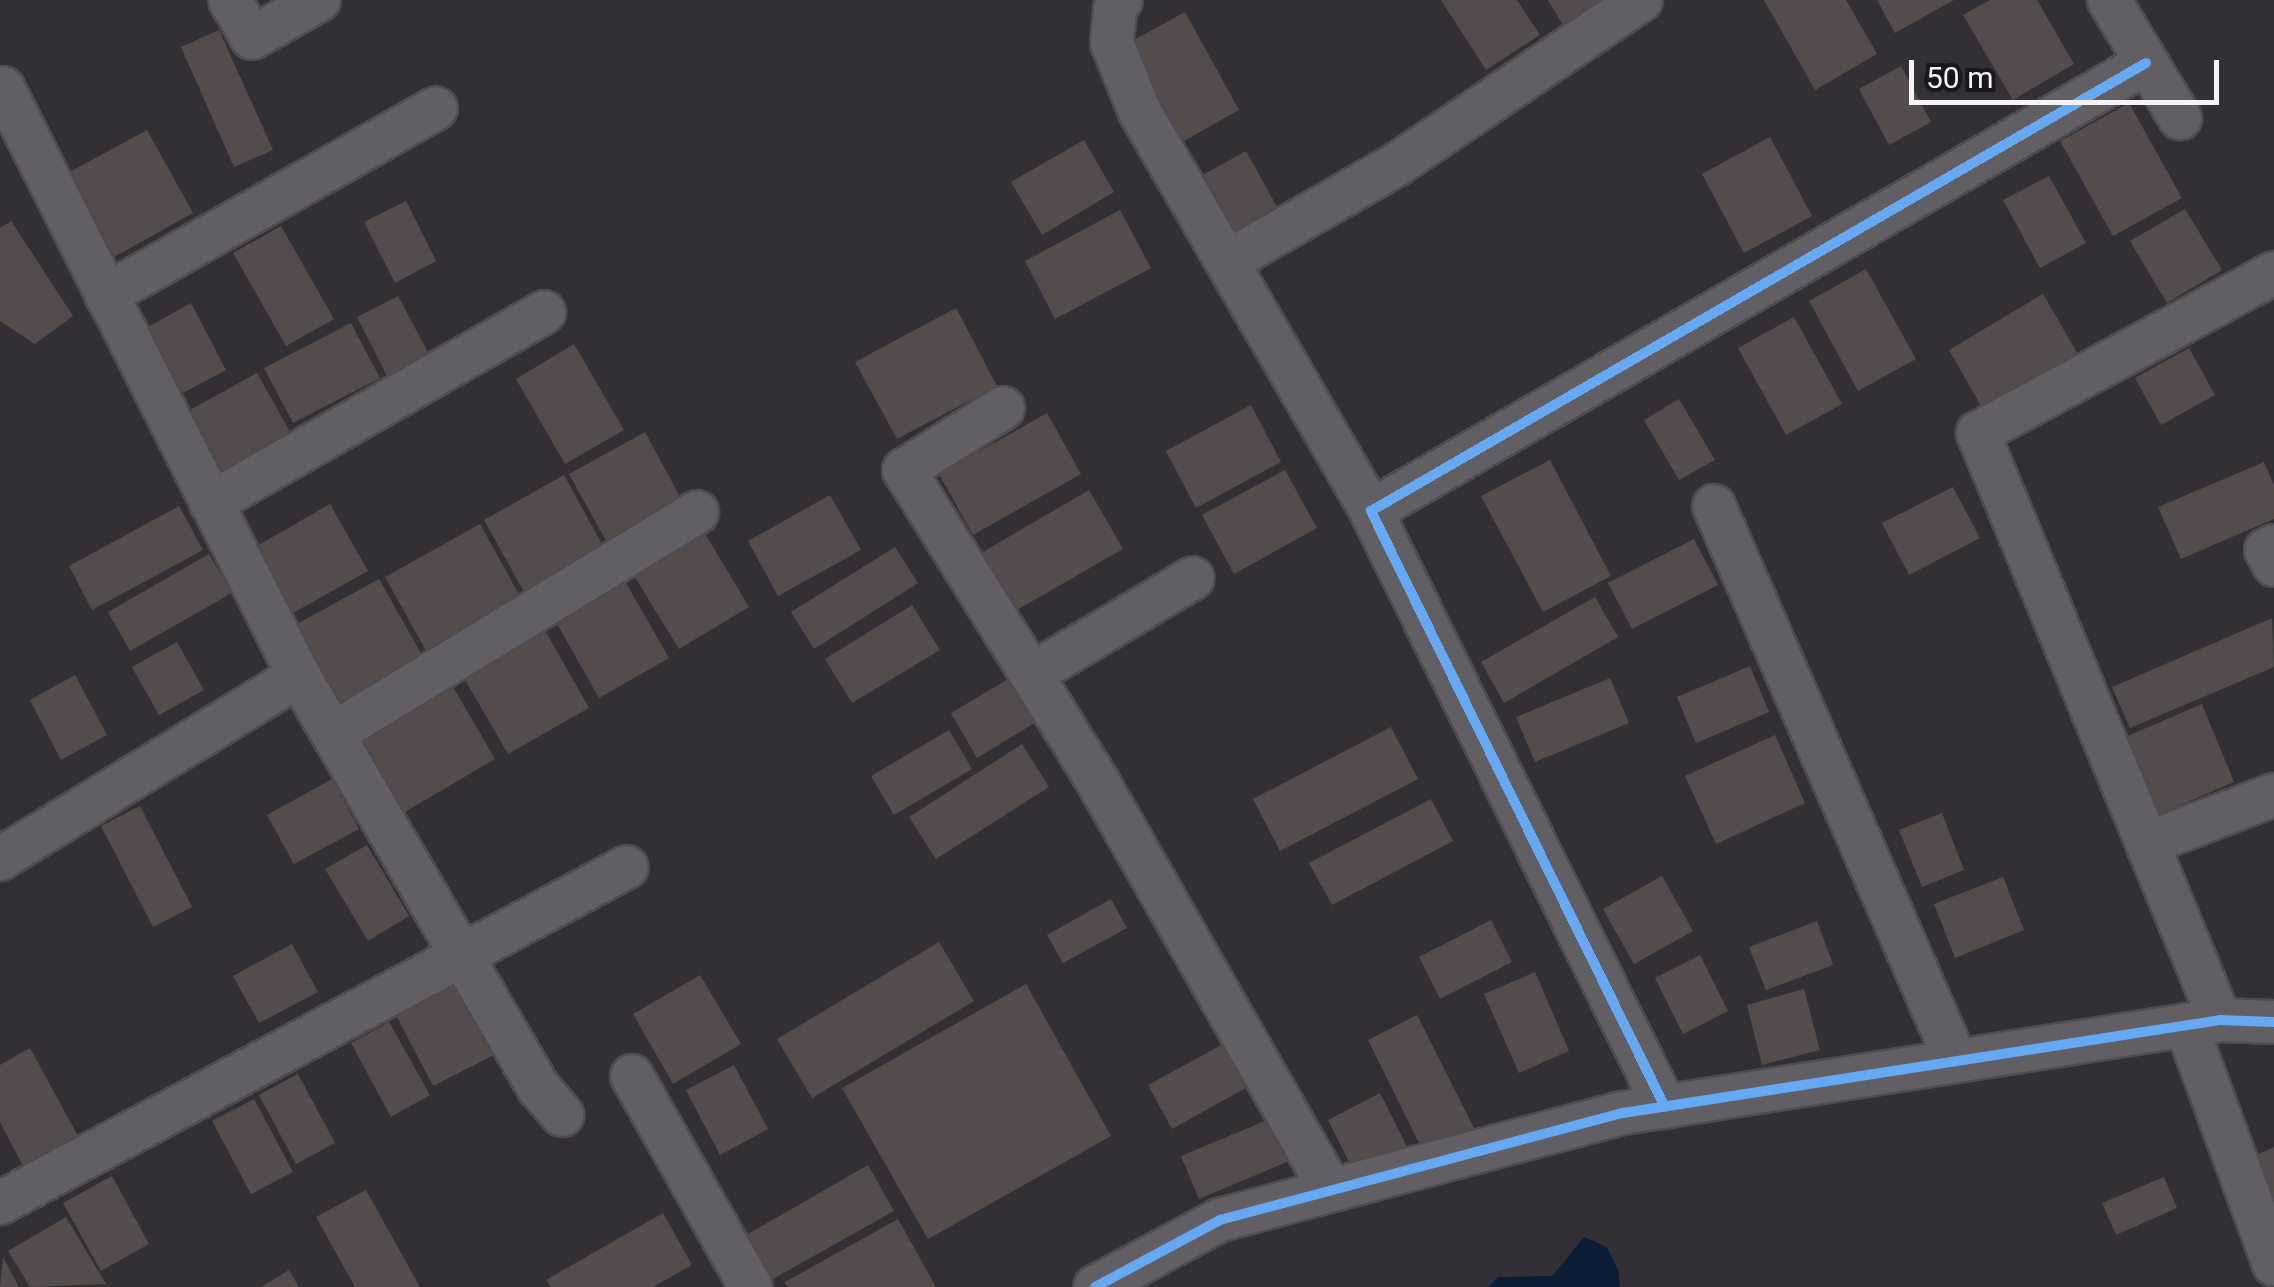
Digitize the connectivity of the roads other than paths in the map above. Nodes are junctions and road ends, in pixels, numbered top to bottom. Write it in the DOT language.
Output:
graph roads {
  1 [pos="230,0"];
  2 [pos="320,0"];
  3 [pos="1121,0"];
  4 [pos="1640,0"];
  5 [pos="2109,0"];
  6 [pos="2146,63"];
  7 [pos="3,88"];
  8 [pos="436,108"];
  9 [pos="2180,118"];
  10 [pos="1227,262"];
  11 [pos="2274,273"];
  12 [pos="106,295"];
  13 [pos="544,312"];
  14 [pos="1003,408"];
  15 [pos="212,502"];
  16 [pos="1714,506"];
  17 [pos="1370,510"];
  18 [pos="697,512"];
  19 [pos="2274,546"];
  20 [pos="2274,565"];
  21 [pos="1193,578"];
  22 [pos="1032,674"];
  23 [pos="299,676"];
  24 [pos="334,733"];
  25 [pos="2274,795"];
  26 [pos="2148,843"];
  27 [pos="0,859"];
  28 [pos="627,866"];
  29 [pos="464,954"];
  30 [pos="2274,1022"];
  31 [pos="2203,1023"];
  32 [pos="1956,1061"];
  33 [pos="632,1076"];
  34 [pos="1665,1107"];
  35 [pos="562,1115"];
  36 [pos="1331,1190"];
  37 [pos="0,1203"];
  38 [pos="2274,1264"];
  39 [pos="750,1287"];
  40 [pos="1095,1287"];
  1 -- 2 [label="street"];
  3 -- 10 [label="street"];
  4 -- 10 [label="street"];
  5 -- 6 [label="street"];
  6 -- 9 [label="street"];
  6 -- 17 [label="street"];
  7 -- 12 [label="street"];
  8 -- 12 [label="street"];
  10 -- 17 [label="street"];
  11 -- 26 [label="street"];
  12 -- 15 [label="street"];
  13 -- 15 [label="street"];
  14 -- 22 [label="street"];
  15 -- 23 [label="street"];
  16 -- 32 [label="street"];
  17 -- 34 [label="street"];
  18 -- 24 [label="street"];
  19 -- 20 [label="street"];
  21 -- 22 [label="street"];
  22 -- 36 [label="street"];
  23 -- 24 [label="street"];
  23 -- 27 [label="street"];
  24 -- 29 [label="street"];
  25 -- 26 [label="street"];
  26 -- 31 [label="street"];
  28 -- 29 [label="street"];
  29 -- 35 [label="street"];
  29 -- 37 [label="street"];
  30 -- 31 [label="street"];
  31 -- 32 [label="street"];
  31 -- 38 [label="street"];
  32 -- 34 [label="street"];
  33 -- 39 [label="street"];
  34 -- 36 [label="street"];
  36 -- 40 [label="street"];
}
